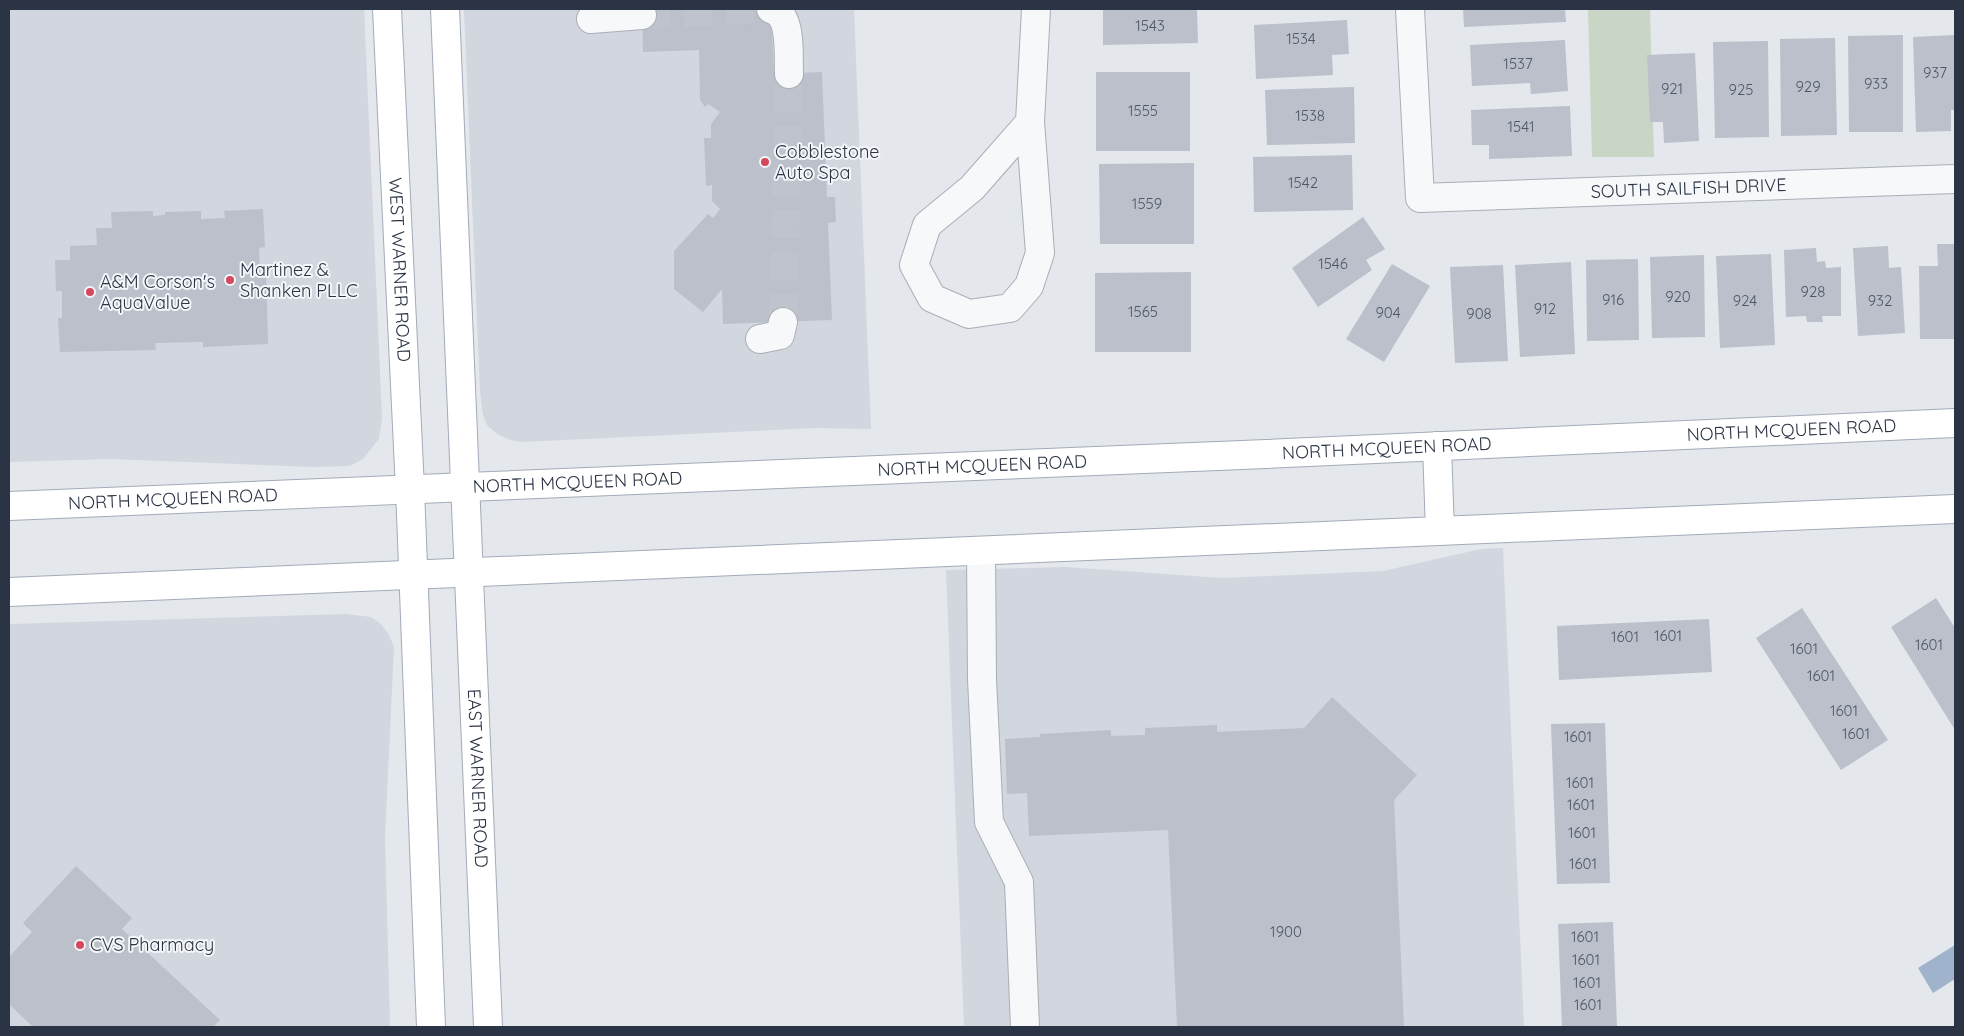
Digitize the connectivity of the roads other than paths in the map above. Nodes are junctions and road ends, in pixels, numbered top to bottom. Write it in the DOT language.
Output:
graph roads {
  1 [pos="387,9"];
  2 [pos="445,9"];
  3 [pos="771,9"];
  4 [pos="1036,9"];
  5 [pos="1410,9"];
  6 [pos="642,15"];
  7 [pos="591,18"];
  8 [pos="789,74"];
  9 [pos="1030,122"];
  10 [pos="1955,179"];
  11 [pos="783,322"];
  12 [pos="760,339"];
  13 [pos="1955,423"];
  14 [pos="1437,446"];
  15 [pos="466,488"];
  16 [pos="410,490"];
  17 [pos="9,506"];
  18 [pos="1955,509"];
  19 [pos="1440,531"];
  20 [pos="981,550"];
  21 [pos="470,572"];
  22 [pos="412,574"];
  23 [pos="9,592"];
  24 [pos="431,1027"];
  25 [pos="488,1027"];
  26 [pos="1025,1027"];
  1 -- 16 [label="main road, WEST WARNER ROAD"];
  2 -- 15 [label="main road"];
  3 -- 8 [label="street"];
  4 -- 9 [label="street"];
  5 -- 10 [label="street, SOUTH SAILFISH DRIVE"];
  6 -- 7 [label="street"];
  9 -- 9 [label="street"];
  11 -- 12 [label="street"];
  13 -- 14 [label="main road, NORTH MCQUEEN ROAD"];
  14 -- 15 [label="main road, NORTH MCQUEEN ROAD"];
  14 -- 19 [label="main road"];
  15 -- 16 [label="main road, NORTH MCQUEEN ROAD"];
  15 -- 21 [label="main road, EAST WARNER ROAD"];
  16 -- 17 [label="main road, NORTH MCQUEEN ROAD"];
  16 -- 22 [label="main road, WEST WARNER ROAD"];
  18 -- 19 [label="main road"];
  19 -- 20 [label="main road"];
  20 -- 21 [label="main road"];
  20 -- 26 [label="street"];
  21 -- 22 [label="main road"];
  21 -- 25 [label="main road, EAST WARNER ROAD"];
  22 -- 23 [label="main road"];
  22 -- 24 [label="main road"];
}
